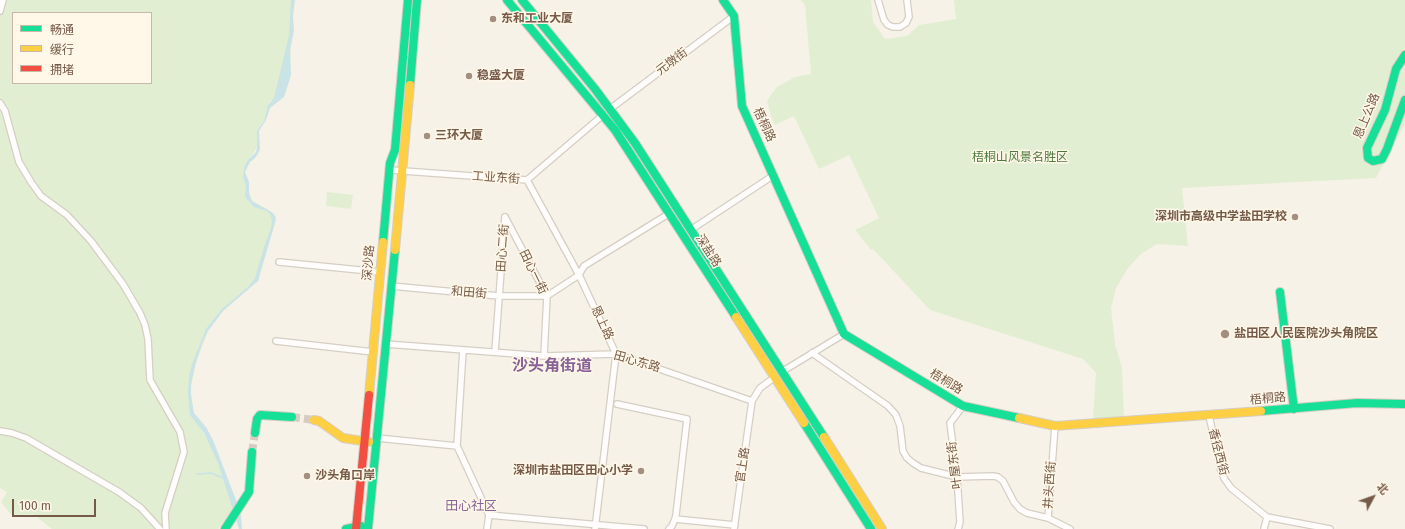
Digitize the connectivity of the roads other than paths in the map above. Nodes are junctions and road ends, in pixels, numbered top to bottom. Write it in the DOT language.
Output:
graph roads {
  1 [pos="3,0"];
  2 [pos="408,0"];
  3 [pos="417,0"];
  4 [pos="507,0"];
  5 [pos="522,0"];
  6 [pos="723,0"];
  7 [pos="878,0"];
  8 [pos="907,0"];
  9 [pos="0,11"];
  10 [pos="734,16"];
  11 [pos="1405,56"];
  12 [pos="1405,100"];
  13 [pos="0,102"];
  14 [pos="610,109"];
  15 [pos="603,115"];
  16 [pos="390,170"];
  17 [pos="402,171"];
  18 [pos="774,175"];
  19 [pos="527,180"];
  20 [pos="670,213"];
  21 [pos="505,216"];
  22 [pos="692,229"];
  23 [pos="683,234"];
  24 [pos="279,262"];
  25 [pos="380,272"];
  26 [pos="579,275"];
  27 [pos="391,286"];
  28 [pos="1280,292"];
  29 [pos="499,296"];
  30 [pos="547,296"];
  31 [pos="844,334"];
  32 [pos="276,340"];
  33 [pos="386,344"];
  34 [pos="462,350"];
  35 [pos="373,352"];
  36 [pos="495,352"];
  37 [pos="812,353"];
  38 [pos="616,354"];
  39 [pos="544,356"];
  40 [pos="783,371"];
  41 [pos="775,377"];
  42 [pos="752,401"];
  43 [pos="617,404"];
  44 [pos="1405,404"];
  45 [pos="962,406"];
  46 [pos="1294,409"];
  47 [pos="1209,416"];
  48 [pos="292,418"];
  49 [pos="314,420"];
  50 [pos="1054,426"];
  51 [pos="0,432"];
  52 [pos="255,433"];
  53 [pos="377,438"];
  54 [pos="365,442"];
  55 [pos="457,446"];
  56 [pos="252,452"];
  57 [pos="957,477"];
  58 [pos="489,515"];
  59 [pos="1267,517"];
  60 [pos="1048,518"];
  61 [pos="675,519"];
  62 [pos="595,527"];
  63 [pos="735,527"];
  64 [pos="357,528"];
  65 [pos="160,529"];
  66 [pos="166,529"];
  67 [pos="225,529"];
  68 [pos="346,529"];
  69 [pos="368,529"];
  70 [pos="487,529"];
  71 [pos="644,529"];
  72 [pos="669,529"];
  73 [pos="871,529"];
  74 [pos="882,529"];
  75 [pos="958,529"];
  76 [pos="1070,529"];
  77 [pos="1264,529"];
  78 [pos="1330,529"];
  1 -- 9 [label="street"];
  2 -- 16 [label="main road, 深沙路"];
  3 -- 17 [label="main road, 深沙路"];
  4 -- 15 [label="main road, 深盐路"];
  5 -- 14 [label="main road, 深盐路"];
  6 -- 10 [label="main road, 梧桐路"];
  7 -- 8 [label="street"];
  10 -- 14 [label="street, 元墩街"];
  10 -- 18 [label="main road, 梧桐路"];
  11 -- 12 [label="main road, 恩上公路"];
  13 -- 66 [label="street"];
  14 -- 22 [label="main road, 深盐路"];
  15 -- 19 [label="street, 工业东街"];
  15 -- 20 [label="main road, 深盐路"];
  16 -- 17 [label="street, 工业东街"];
  16 -- 25 [label="main road, 深沙路"];
  17 -- 19 [label="street, 工业东街"];
  17 -- 27 [label="main road, 深沙路"];
  18 -- 22 [label="street"];
  18 -- 31 [label="main road, 梧桐路"];
  19 -- 26 [label="street, 恩上路"];
  20 -- 23 [label="main road, 深盐路"];
  20 -- 26 [label="street"];
  21 -- 29 [label="street, 田心二街"];
  21 -- 30 [label="street, 田心一街"];
  22 -- 23 [label="main road"];
  22 -- 40 [label="main road, 深盐路"];
  23 -- 41 [label="main road, 深盐路"];
  24 -- 25 [label="street"];
  25 -- 35 [label="main road, 深沙路"];
  26 -- 30 [label="street"];
  26 -- 38 [label="street, 恩上路"];
  27 -- 29 [label="street, 和田街"];
  27 -- 33 [label="main road, 深沙路"];
  28 -- 46 [label="main road"];
  29 -- 30 [label="street, 和田街"];
  29 -- 36 [label="street, 田心二街"];
  30 -- 39 [label="street, 田心一街"];
  31 -- 37 [label="street"];
  31 -- 45 [label="main road, 梧桐路"];
  32 -- 35 [label="street"];
  33 -- 34 [label="street, 田心东路"];
  33 -- 53 [label="main road, 深沙路"];
  34 -- 36 [label="street, 田心东路"];
  34 -- 55 [label="street"];
  35 -- 54 [label="main road, 深沙路"];
  36 -- 39 [label="street, 田心东路"];
  37 -- 40 [label="street"];
  37 -- 57 [label="street"];
  38 -- 39 [label="street, 田心东路"];
  38 -- 42 [label="street, 田心东路"];
  38 -- 62 [label="street, 恩上路"];
  40 -- 74 [label="main road, 深盐路"];
  41 -- 42 [label="street"];
  41 -- 73 [label="main road, 深盐路"];
  42 -- 63 [label="street, 官上路"];
  43 -- 61 [label="street"];
  44 -- 46 [label="main road, 梧桐路"];
  45 -- 50 [label="main road, 梧桐路"];
  45 -- 57 [label="street, 叶屋东街"];
  46 -- 47 [label="main road, 梧桐路"];
  47 -- 50 [label="main road, 梧桐路"];
  47 -- 59 [label="street, 香径西街"];
  48 -- 52 [label="main road"];
  49 -- 54 [label="main road"];
  50 -- 60 [label="street, 井头西街"];
  51 -- 65 [label="street"];
  53 -- 54 [label="main road"];
  53 -- 55 [label="street"];
  53 -- 69 [label="main road, 深沙路"];
  54 -- 64 [label="main road, 深沙路"];
  55 -- 58 [label="street"];
  56 -- 67 [label="main road"];
  57 -- 60 [label="street"];
  57 -- 75 [label="street, 叶屋东街"];
  58 -- 62 [label="street"];
  58 -- 70 [label="street"];
  59 -- 77 [label="street"];
  59 -- 78 [label="street"];
  60 -- 76 [label="street, 井头西街"];
  61 -- 63 [label="street"];
  61 -- 72 [label="street"];
  62 -- 71 [label="street"];
  64 -- 68 [label="main road"];
  64 -- 69 [label="main road"];
}
